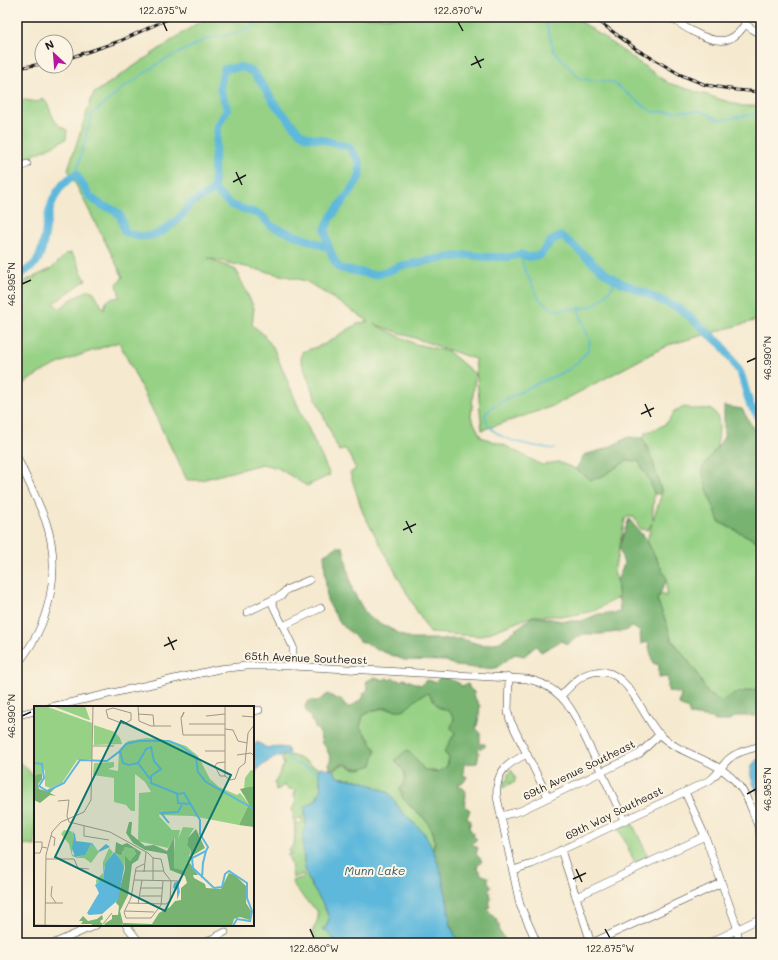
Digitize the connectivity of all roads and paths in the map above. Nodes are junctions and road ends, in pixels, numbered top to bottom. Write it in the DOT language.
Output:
graph roads {
  1 [pos="671,17"];
  2 [pos="742,17"];
  3 [pos="745,24"];
  4 [pos="761,35"];
  5 [pos="27,164"];
  6 [pos="17,169"];
  7 [pos="17,457"];
  8 [pos="309,580"];
  9 [pos="271,601"];
  10 [pos="321,608"];
  11 [pos="247,612"];
  12 [pos="283,626"];
  13 [pos="17,664"];
  14 [pos="293,666"];
  15 [pos="509,677"];
  16 [pos="561,696"];
  17 [pos="80,704"];
  18 [pos="60,706"];
  19 [pos="34,711"];
  20 [pos="17,715"];
  21 [pos="660,734"];
  22 [pos="761,746"];
  23 [pos="527,754"];
  24 [pos="721,769"];
  25 [pos="602,772"];
  26 [pos="685,792"];
  27 [pos="548,797"];
  28 [pos="501,816"];
  29 [pos="624,820"];
  30 [pos="705,836"];
  31 [pos="761,836"];
  32 [pos="561,850"];
  33 [pos="513,870"];
  34 [pos="721,882"];
  35 [pos="576,896"];
  36 [pos="761,918"];
  37 [pos="94,926"];
  38 [pos="127,926"];
  39 [pos="737,929"];
  40 [pos="225,932"];
  41 [pos="55,943"];
  42 [pos="140,943"];
  43 [pos="204,943"];
  44 [pos="537,943"];
  45 [pos="591,943"];
  46 [pos="709,943"];
  47 [pos="739,943"];
  1 -- 3 [label="street"];
  2 -- 3 [label="street"];
  3 -- 4 [label="street"];
  5 -- 6 [label="street"];
  7 -- 13 [label="street"];
  8 -- 9 [label="street"];
  9 -- 11 [label="street"];
  9 -- 12 [label="street"];
  10 -- 12 [label="street"];
  12 -- 14 [label="street"];
  14 -- 15 [label="street, 65th Avenue Southeast"];
  14 -- 17 [label="street, 65th Avenue Southeast"];
  15 -- 16 [label="street, 65th Avenue Southeast"];
  15 -- 23 [label="street"];
  16 -- 21 [label="street"];
  16 -- 25 [label="street"];
  17 -- 18 [label="street, 65th Avenue Southeast"];
  19 -- 20 [label="street"];
  21 -- 24 [label="street"];
  21 -- 25 [label="street, 69th Avenue Southeast"];
  22 -- 24 [label="street, 69th Way Southeast"];
  23 -- 27 [label="street"];
  23 -- 28 [label="street"];
  24 -- 26 [label="street, 69th Way Southeast"];
  24 -- 31 [label="street"];
  25 -- 27 [label="street, 69th Avenue Southeast"];
  25 -- 29 [label="street"];
  26 -- 29 [label="street, 69th Way Southeast"];
  26 -- 30 [label="street"];
  27 -- 28 [label="street, 69th Avenue Southeast"];
  28 -- 33 [label="street"];
  29 -- 32 [label="street, 69th Way Southeast"];
  30 -- 34 [label="street"];
  30 -- 35 [label="street"];
  32 -- 33 [label="street, 69th Way Southeast"];
  32 -- 35 [label="street"];
  33 -- 44 [label="street"];
  34 -- 39 [label="street"];
  34 -- 45 [label="street"];
  35 -- 45 [label="street"];
  36 -- 39 [label="street"];
  37 -- 41 [label="street"];
  38 -- 42 [label="street"];
  39 -- 46 [label="street"];
  39 -- 47 [label="street"];
  40 -- 43 [label="street"];
}
